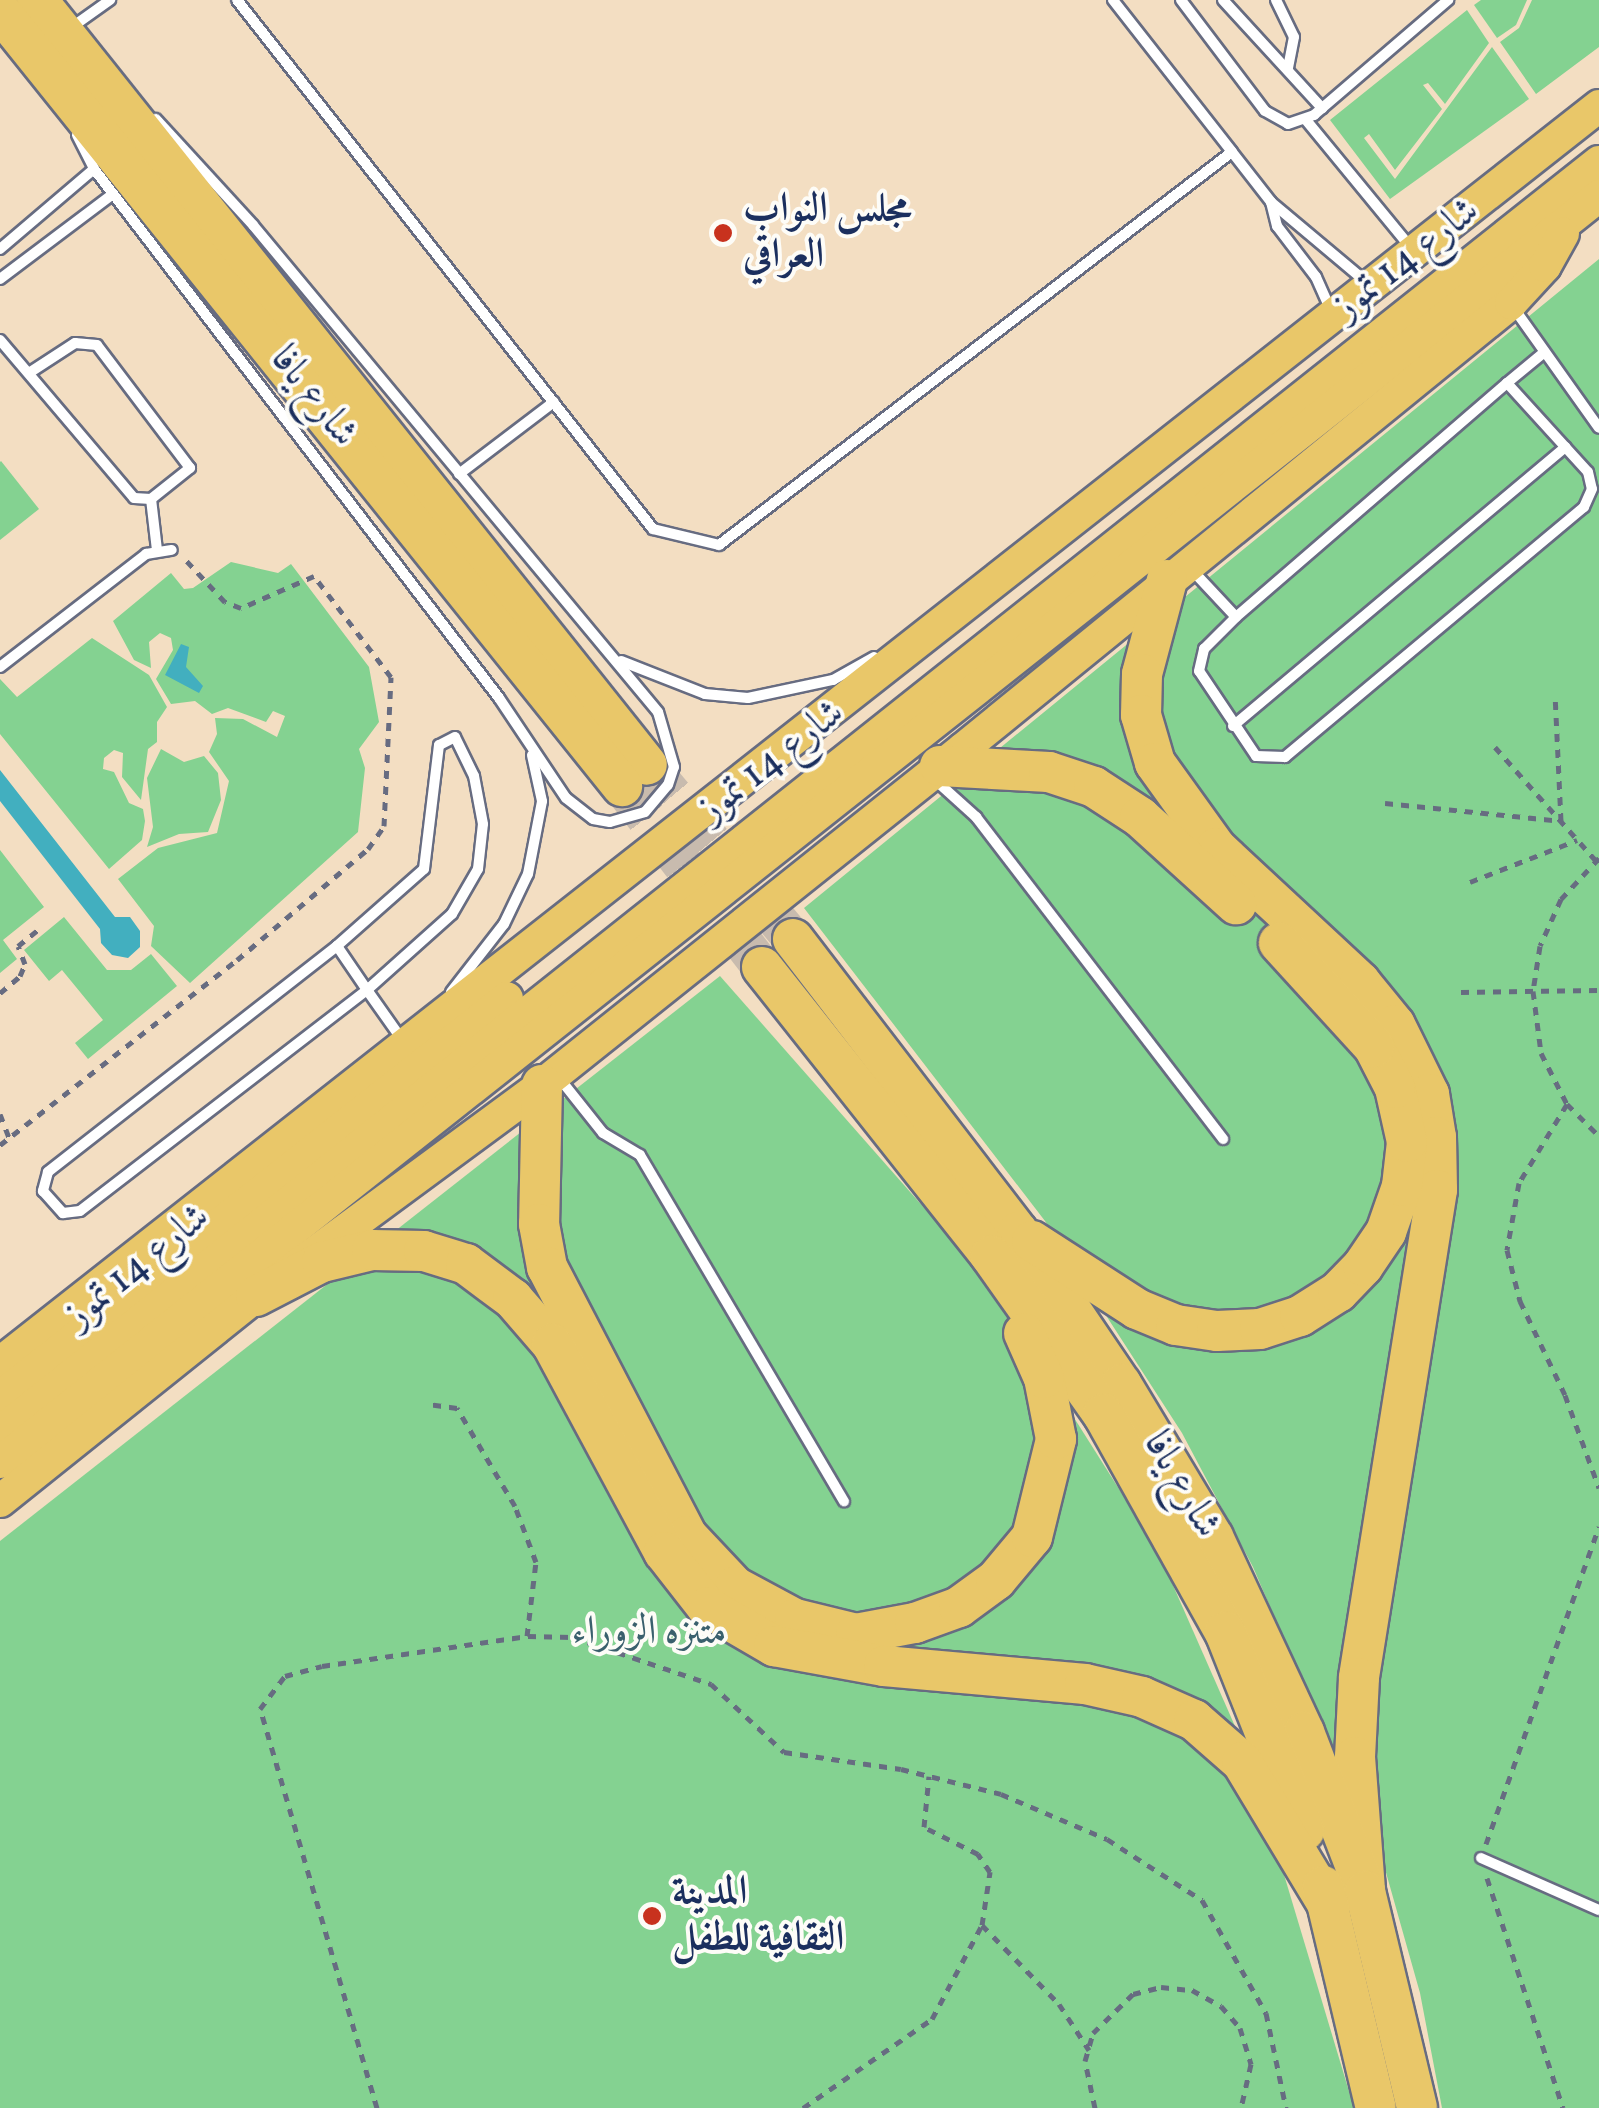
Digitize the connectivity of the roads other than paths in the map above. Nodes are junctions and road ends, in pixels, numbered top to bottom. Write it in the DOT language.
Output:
graph roads {
  1 [pos="37,0"];
  2 [pos="110,0"];
  3 [pos="236,0"];
  4 [pos="1113,0"];
  5 [pos="1182,0"];
  6 [pos="1223,0"];
  7 [pos="1276,0"];
  8 [pos="1448,0"];
  9 [pos="0,11"];
  10 [pos="48,42"];
  11 [pos="1288,68"];
  12 [pos="138,102"];
  13 [pos="1599,106"];
  14 [pos="1322,108"];
  15 [pos="150,114"];
  16 [pos="1306,120"];
  17 [pos="1599,138"];
  18 [pos="1232,152"];
  19 [pos="1599,162"];
  20 [pos="94,169"];
  21 [pos="113,194"];
  22 [pos="1599,196"];
  23 [pos="1271,202"];
  24 [pos="1569,220"];
  25 [pos="0,249"];
  26 [pos="1412,250"];
  27 [pos="0,278"];
  28 [pos="1369,283"];
  29 [pos="1511,303"];
  30 [pos="1331,312"];
  31 [pos="0,340"];
  32 [pos="1542,354"];
  33 [pos="29,373"];
  34 [pos="1508,383"];
  35 [pos="554,402"];
  36 [pos="1599,428"];
  37 [pos="1566,447"];
  38 [pos="459,474"];
  39 [pos="151,500"];
  40 [pos="157,550"];
  41 [pos="172,550"];
  42 [pos="1177,572"];
  43 [pos="1236,617"];
  44 [pos="932,625"];
  45 [pos="609,654"];
  46 [pos="0,667"];
  47 [pos="1234,726"];
  48 [pos="519,728"];
  49 [pos="935,771"];
  50 [pos="634,775"];
  51 [pos="793,939"];
  52 [pos="337,946"];
  53 [pos="762,967"];
  54 [pos="367,990"];
  55 [pos="409,1041"];
  56 [pos="549,1080"];
  57 [pos="1223,1139"];
  58 [pos="1004,1244"];
  59 [pos="256,1296"];
  60 [pos="0,1363"];
  61 [pos="0,1396"];
  62 [pos="0,1432"];
  63 [pos="0,1462"];
  64 [pos="0,1501"];
  65 [pos="844,1501"];
  66 [pos="1481,1858"];
  67 [pos="1348,1899"];
  68 [pos="1599,1910"];
  69 [pos="1376,2108"];
  70 [pos="1417,2108"];
  1 -- 10 [label="highway, شارع يافا"];
  2 -- 10 [label="lane"];
  3 -- 35 [label="lane"];
  4 -- 18 [label="lane"];
  5 -- 16 [label="lane"];
  6 -- 11 [label="lane"];
  7 -- 11 [label="lane"];
  8 -- 14 [label="lane"];
  9 -- 10 [label="highway, شارع يافا"];
  10 -- 12 [label="lane"];
  10 -- 20 [label="lane"];
  10 -- 50 [label="highway, شارع يافا"];
  11 -- 14 [label="lane"];
  13 -- 26 [label="main road, شارع 14 تموز"];
  14 -- 16 [label="lane"];
  15 -- 38 [label="lane"];
  16 -- 26 [label="lane"];
  17 -- 61 [label="main road"];
  18 -- 23 [label="lane"];
  18 -- 35 [label="lane"];
  19 -- 62 [label="main road, شارع 14 تموز"];
  20 -- 21 [label="lane"];
  20 -- 25 [label="lane"];
  21 -- 27 [label="lane"];
  21 -- 48 [label="lane"];
  22 -- 24 [label="main road, شارع 14 تموز"];
  23 -- 28 [label="lane"];
  23 -- 30 [label="lane"];
  24 -- 29 [label="main road"];
  24 -- 63 [label="main road, شارع 14 تموز"];
  26 -- 28 [label="main road, شارع 14 تموز"];
  28 -- 30 [label="main road, شارع 14 تموز"];
  29 -- 32 [label="lane"];
  29 -- 42 [label="main road"];
  30 -- 44 [label="main road, شارع 14 تموز"];
  31 -- 33 [label="lane"];
  32 -- 34 [label="lane"];
  32 -- 36 [label="lane"];
  33 -- 39 [label="lane"];
  33 -- 39 [label="lane"];
  34 -- 37 [label="lane"];
  34 -- 43 [label="lane"];
  35 -- 38 [label="lane"];
  37 -- 47 [label="lane"];
  37 -- 47 [label="lane"];
  38 -- 45 [label="lane"];
  39 -- 40 [label="lane"];
  40 -- 41 [label="lane"];
  40 -- 46 [label="lane"];
  42 -- 43 [label="lane"];
  42 -- 49 [label="main road"];
  42 -- 67 [label="highway"];
  43 -- 47 [label="lane"];
  44 -- 45 [label="lane"];
  44 -- 55 [label="main road, شارع 14 تموز"];
  45 -- 48 [label="lane"];
  48 -- 55 [label="lane"];
  49 -- 56 [label="main road"];
  49 -- 57 [label="lane"];
  49 -- 58 [label="highway"];
  51 -- 58 [label="highway, شارع يافا"];
  52 -- 54 [label="lane"];
  52 -- 54 [label="lane"];
  52 -- 54 [label="lane"];
  53 -- 58 [label="highway, شارع يافا"];
  54 -- 55 [label="lane"];
  55 -- 60 [label="main road, شارع 14 تموز"];
  56 -- 58 [label="highway"];
  56 -- 59 [label="main road"];
  56 -- 65 [label="lane"];
  58 -- 67 [label="highway, شارع يافا"];
  59 -- 64 [label="main road"];
  59 -- 67 [label="highway"];
  66 -- 68 [label="lane"];
  67 -- 69 [label="highway, شارع يافا"];
  67 -- 70 [label="highway, شارع يافا"];
}
